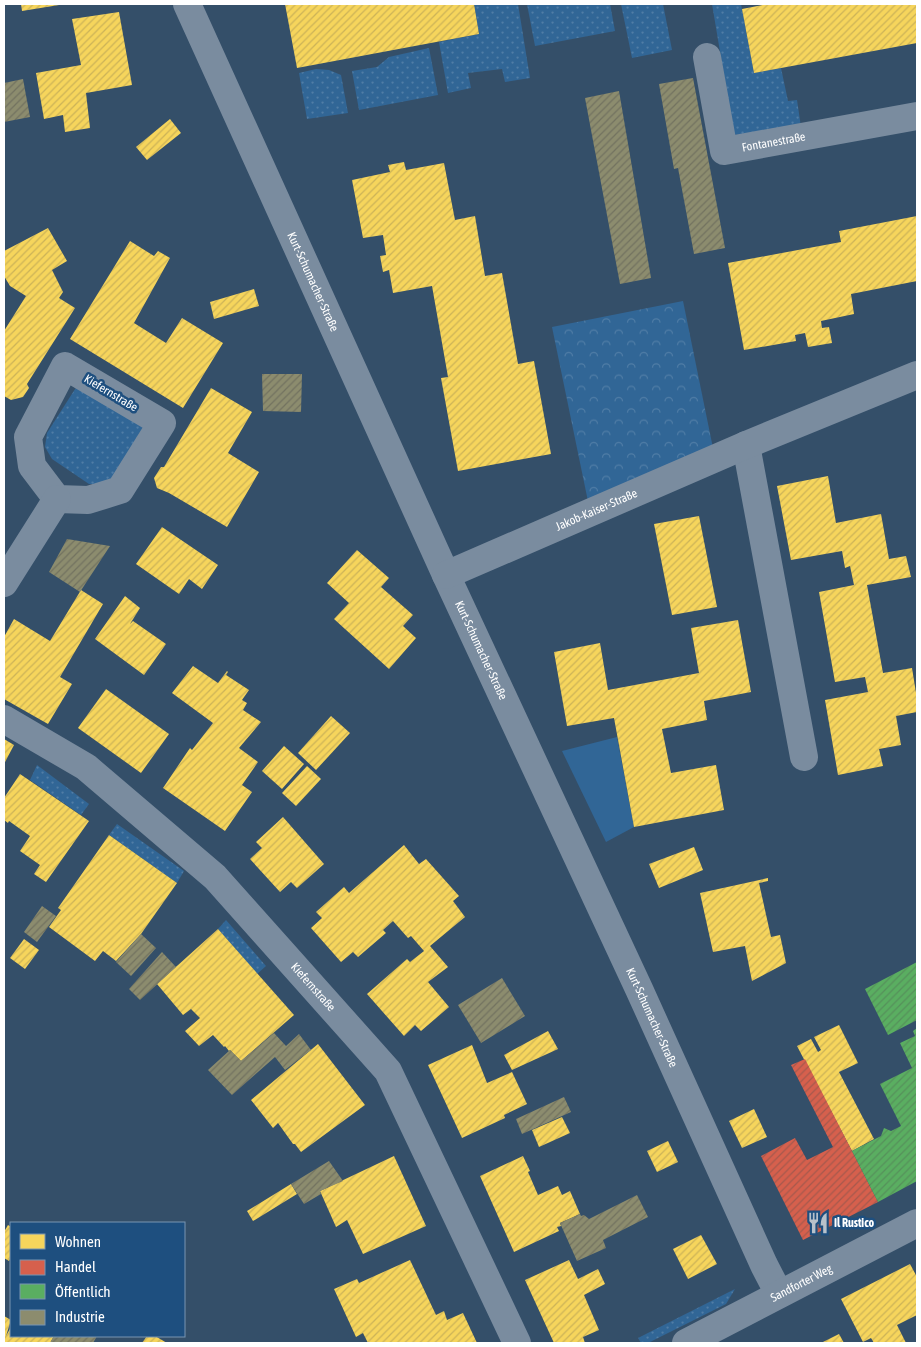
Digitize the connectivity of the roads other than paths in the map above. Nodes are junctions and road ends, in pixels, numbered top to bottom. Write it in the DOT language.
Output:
graph roads {
  1 [pos="186,4"];
  2 [pos="707,57"];
  3 [pos="917,116"];
  4 [pos="917,374"];
  5 [pos="746,445"];
  6 [pos="57,499"];
  7 [pos="446,575"];
  8 [pos="4,583"];
  9 [pos="4,719"];
  10 [pos="804,757"];
  11 [pos="917,1223"];
  12 [pos="779,1294"];
  13 [pos="517,1343"];
  14 [pos="686,1343"];
  1 -- 7 [label="street, Kurt-Schumacher-Straße"];
  2 -- 3 [label="street, Fontanestraße"];
  4 -- 5 [label="street, Jakob-Kaiser-Straße"];
  5 -- 7 [label="street, Jakob-Kaiser-Straße"];
  5 -- 10 [label="street"];
  6 -- 6 [label="street, Kiefernstraße"];
  6 -- 8 [label="street"];
  7 -- 12 [label="street, Kurt-Schumacher-Straße"];
  9 -- 13 [label="street, Kiefernstraße"];
  11 -- 12 [label="street, Sandforter Weg"];
  12 -- 14 [label="street, Sandforter Weg"];
}
